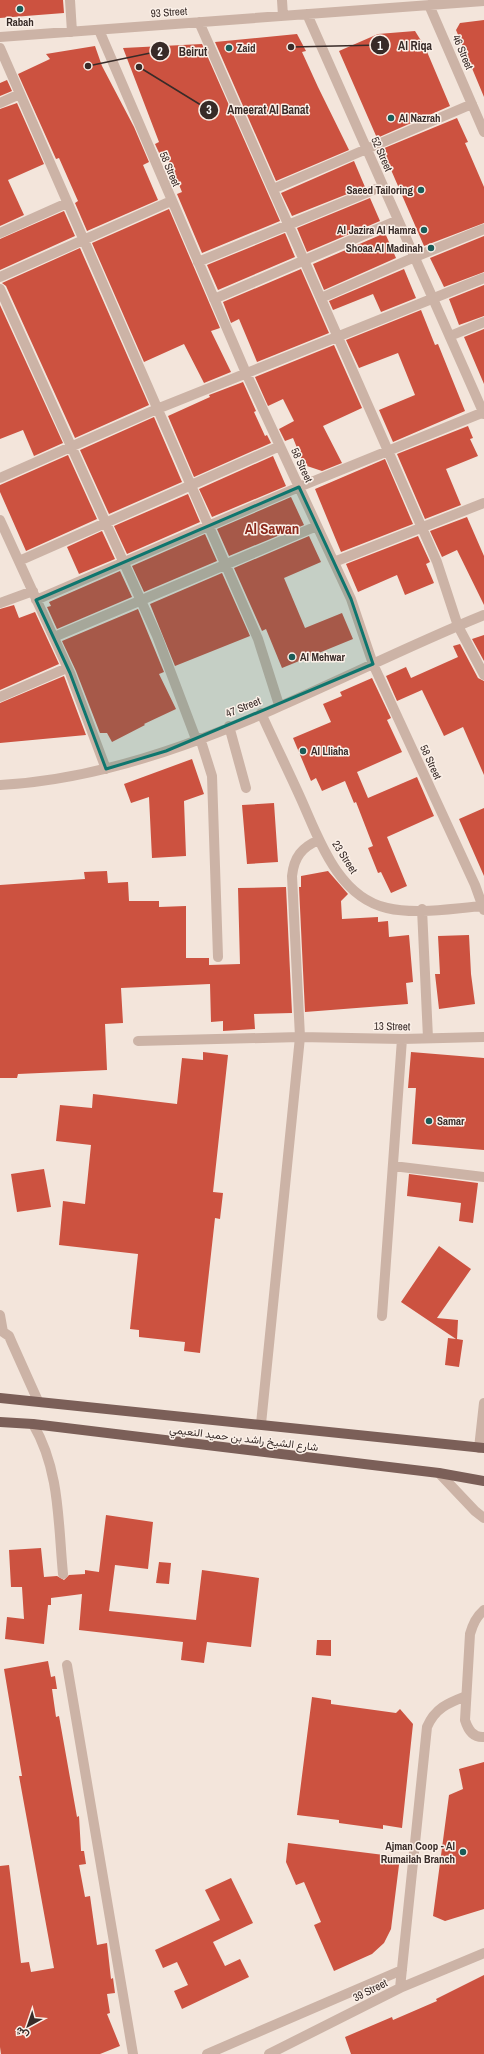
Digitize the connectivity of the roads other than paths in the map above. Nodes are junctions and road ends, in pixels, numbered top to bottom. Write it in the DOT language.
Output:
graph roads {
  1 [pos="70,0"];
  2 [pos="282,0"];
  3 [pos="484,0"];
  4 [pos="458,1"];
  5 [pos="429,5"];
  6 [pos="307,14"];
  7 [pos="283,16"];
  8 [pos="199,22"];
  9 [pos="99,30"];
  10 [pos="72,32"];
  11 [pos="0,37"];
  12 [pos="0,48"];
  13 [pos="20,94"];
  14 [pos="0,103"];
  15 [pos="472,104"];
  16 [pos="482,121"];
  17 [pos="484,132"];
  18 [pos="367,149"];
  19 [pos="383,186"];
  20 [pos="273,189"];
  21 [pos="170,201"];
  22 [pos="67,203"];
  23 [pos="398,220"];
  24 [pos="289,225"];
  25 [pos="484,229"];
  26 [pos="0,233"];
  27 [pos="84,240"];
  28 [pos="415,257"];
  29 [pos="304,260"];
  30 [pos="198,262"];
  31 [pos="0,277"];
  32 [pos="484,278"];
  33 [pos="0,289"];
  34 [pos="321,298"];
  35 [pos="433,298"];
  36 [pos="214,299"];
  37 [pos="484,322"];
  38 [pos="337,336"];
  39 [pos="450,336"];
  40 [pos="246,373"];
  41 [pos="157,409"];
  42 [pos="484,413"];
  43 [pos="71,446"];
  44 [pos="280,446"];
  45 [pos="388,451"];
  46 [pos="0,478"];
  47 [pos="191,485"];
  48 [pos="299,488"];
  49 [pos="484,503"];
  50 [pos="0,520"];
  51 [pos="106,522"];
  52 [pos="209,526"];
  53 [pos="317,526"];
  54 [pos="422,527"];
  55 [pos="19,560"];
  56 [pos="124,562"];
  57 [pos="334,562"];
  58 [pos="226,565"];
  59 [pos="34,595"];
  60 [pos="141,600"];
  61 [pos="0,603"];
  62 [pos="484,615"];
  63 [pos="458,626"];
  64 [pos="54,637"];
  65 [pos="373,664"];
  66 [pos="67,668"];
  67 [pos="484,675"];
  68 [pos="0,697"];
  69 [pos="279,705"];
  70 [pos="261,713"];
  71 [pos="229,726"];
  72 [pos="198,738"];
  73 [pos="106,769"];
  74 [pos="0,785"];
  75 [pos="246,788"];
  76 [pos="319,840"];
  77 [pos="484,907"];
  78 [pos="422,909"];
  79 [pos="218,956"];
  80 [pos="300,1037"];
  81 [pos="484,1037"];
  82 [pos="428,1038"];
  83 [pos="402,1039"];
  84 [pos="138,1041"];
  85 [pos="392,1166"];
  86 [pos="484,1177"];
  87 [pos="0,1315"];
  88 [pos="382,1316"];
  89 [pos="1,1331"];
  90 [pos="0,1398"];
  91 [pos="38,1401"];
  92 [pos="484,1403"];
  93 [pos="0,1422"];
  94 [pos="33,1424"];
  95 [pos="261,1424"];
  96 [pos="481,1448"];
  97 [pos="439,1473"];
  98 [pos="484,1481"];
  99 [pos="484,1518"];
  100 [pos="63,1574"];
  101 [pos="484,1610"];
  102 [pos="67,1665"];
  103 [pos="466,1696"];
  104 [pos="484,1737"];
  105 [pos="484,1953"];
  106 [pos="402,1970"];
  107 [pos="400,1988"];
  108 [pos="275,2053"];
  109 [pos="133,2054"];
  110 [pos="207,2054"];
  1 -- 10 [label="street"];
  2 -- 7 [label="street"];
  3 -- 4 [label="street, 93 Street"];
  4 -- 5 [label="street, 93 Street"];
  5 -- 6 [label="street, 93 Street"];
  5 -- 15 [label="street, 46 Street"];
  6 -- 7 [label="street, 93 Street"];
  6 -- 18 [label="street, 52 Street"];
  7 -- 8 [label="street, 93 Street"];
  8 -- 9 [label="street, 93 Street"];
  8 -- 20 [label="street"];
  9 -- 10 [label="street, 93 Street"];
  9 -- 21 [label="street, 58 Street"];
  10 -- 11 [label="street, 93 Street"];
  12 -- 13 [label="street"];
  13 -- 14 [label="street"];
  13 -- 22 [label="street"];
  15 -- 16 [label="street, 46 Street"];
  15 -- 18 [label="street"];
  16 -- 17 [label="street, 46 Street"];
  18 -- 19 [label="street, 52 Street"];
  18 -- 20 [label="street"];
  19 -- 23 [label="street, 52 Street"];
  19 -- 24 [label="street"];
  20 -- 24 [label="street"];
  21 -- 27 [label="street"];
  21 -- 30 [label="street, 58 Street"];
  22 -- 26 [label="street"];
  22 -- 27 [label="street"];
  23 -- 28 [label="street, 52 Street"];
  23 -- 29 [label="street"];
  24 -- 29 [label="street"];
  24 -- 30 [label="street"];
  25 -- 28 [label="street"];
  27 -- 31 [label="street"];
  27 -- 41 [label="street"];
  28 -- 34 [label="street"];
  28 -- 35 [label="street, 52 Street"];
  29 -- 34 [label="street"];
  29 -- 36 [label="street"];
  30 -- 36 [label="street, 58 Street"];
  32 -- 35 [label="street"];
  33 -- 43 [label="street"];
  34 -- 38 [label="street"];
  35 -- 38 [label="street"];
  35 -- 39 [label="street, 52 Street"];
  36 -- 40 [label="street, 58 Street"];
  37 -- 39 [label="street"];
  38 -- 40 [label="street"];
  38 -- 45 [label="street"];
  39 -- 42 [label="street, 52 Street"];
  40 -- 41 [label="street"];
  40 -- 44 [label="street, 58 Street"];
  41 -- 43 [label="street"];
  41 -- 47 [label="street"];
  42 -- 45 [label="street"];
  43 -- 46 [label="street"];
  43 -- 51 [label="street"];
  44 -- 47 [label="street"];
  44 -- 48 [label="street, 58 Street"];
  45 -- 48 [label="street"];
  45 -- 54 [label="street"];
  47 -- 51 [label="street"];
  47 -- 52 [label="street"];
  48 -- 52 [label="street"];
  48 -- 53 [label="street, 58 Street"];
  49 -- 54 [label="street"];
  50 -- 55 [label="street"];
  51 -- 55 [label="street"];
  51 -- 56 [label="street"];
  52 -- 56 [label="street"];
  52 -- 58 [label="street"];
  53 -- 57 [label="street, 58 Street"];
  53 -- 58 [label="street"];
  54 -- 57 [label="street"];
  54 -- 63 [label="street"];
  55 -- 59 [label="street"];
  56 -- 59 [label="street"];
  56 -- 60 [label="street"];
  57 -- 65 [label="street, 58 Street"];
  58 -- 60 [label="street"];
  58 -- 69 [label="street"];
  59 -- 61 [label="street"];
  59 -- 64 [label="street"];
  60 -- 64 [label="street"];
  60 -- 72 [label="street"];
  62 -- 63 [label="street, 47 Street"];
  63 -- 65 [label="street, 47 Street"];
  63 -- 67 [label="street"];
  64 -- 66 [label="street"];
  65 -- 69 [label="street, 47 Street"];
  65 -- 77 [label="street, 58 Street"];
  66 -- 68 [label="street"];
  66 -- 73 [label="street"];
  69 -- 70 [label="street, 47 Street"];
  70 -- 71 [label="street, 47 Street"];
  70 -- 76 [label="street, 23 Street"];
  71 -- 72 [label="street, 47 Street"];
  71 -- 75 [label="street"];
  72 -- 73 [label="street, 47 Street"];
  72 -- 79 [label="street"];
  73 -- 74 [label="street, 47 Street"];
  76 -- 78 [label="street, 23 Street"];
  76 -- 80 [label="street"];
  77 -- 78 [label="street, 23 Street"];
  78 -- 82 [label="street"];
  80 -- 83 [label="street, 13 Street"];
  80 -- 84 [label="street, 13 Street"];
  80 -- 95 [label="street"];
  81 -- 82 [label="street, 13 Street"];
  82 -- 83 [label="street, 13 Street"];
  83 -- 85 [label="street"];
  85 -- 86 [label="street"];
  85 -- 88 [label="street"];
  87 -- 89 [label="street"];
  89 -- 91 [label="street"];
  90 -- 91 [label="main road, شارع الشيخ راشد بن حميد النعيمي"];
  91 -- 95 [label="main road, شارع الشيخ راشد بن حميد النعيمي"];
  92 -- 96 [label="street"];
  93 -- 94 [label="main road, شارع الشيخ راشد بن حميد النعيمي"];
  94 -- 97 [label="main road, شارع الشيخ راشد بن حميد النعيمي"];
  94 -- 100 [label="street"];
  95 -- 96 [label="main road, شارع الشيخ راشد بن حميد النعيمي"];
  97 -- 98 [label="main road, شارع الشيخ راشد بن حميد النعيمي"];
  97 -- 99 [label="street"];
  101 -- 103 [label="street"];
  102 -- 109 [label="street"];
  103 -- 104 [label="street"];
  103 -- 106 [label="street"];
  105 -- 107 [label="street, 39 Street"];
  106 -- 107 [label="street"];
  106 -- 110 [label="street"];
  107 -- 108 [label="street, 39 Street"];
}
